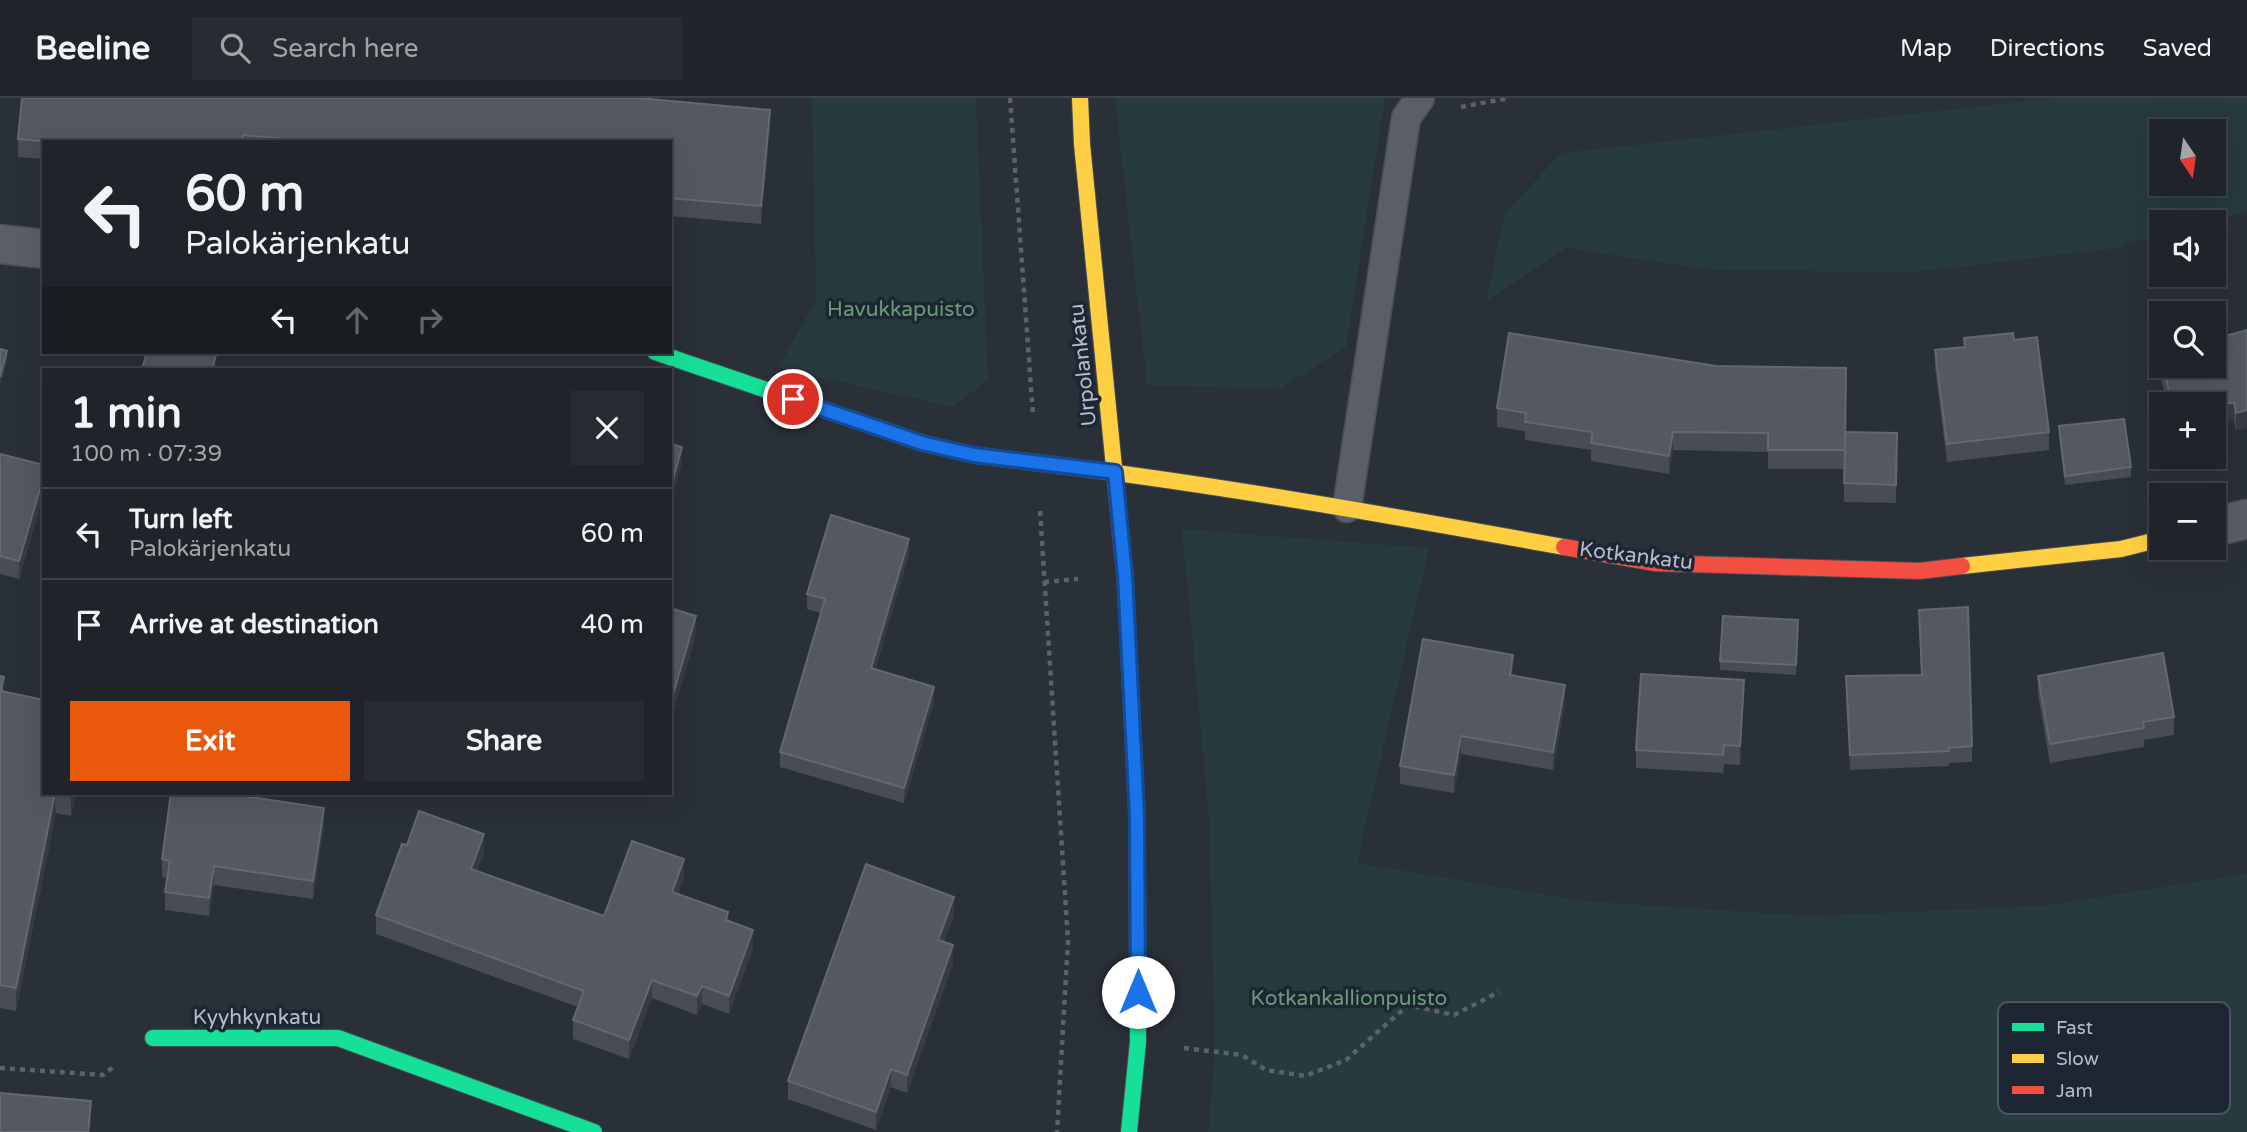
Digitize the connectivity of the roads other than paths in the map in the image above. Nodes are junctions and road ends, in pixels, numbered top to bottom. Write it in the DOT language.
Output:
graph roads {
  1 [pos="1080,98"];
  2 [pos="1420,98"];
  3 [pos="0,244"];
  4 [pos="42,249"];
  5 [pos="661,354"];
  6 [pos="1115,472"];
  7 [pos="1347,508"];
  8 [pos="2247,519"];
  9 [pos="2226,524"];
  10 [pos="2149,542"];
  11 [pos="153,1038"];
  12 [pos="594,1132"];
  13 [pos="1129,1132"];
  1 -- 6 [label="street, Urpolankatu"];
  2 -- 7 [label="lane"];
  3 -- 4 [label="street"];
  5 -- 6 [label="street, Kotkankatu"];
  6 -- 7 [label="street, Kotkankatu"];
  6 -- 13 [label="street, Urpolankatu"];
  7 -- 10 [label="street, Kotkankatu"];
  8 -- 9 [label="street"];
  11 -- 12 [label="street, Kyyhkynkatu"];
}
